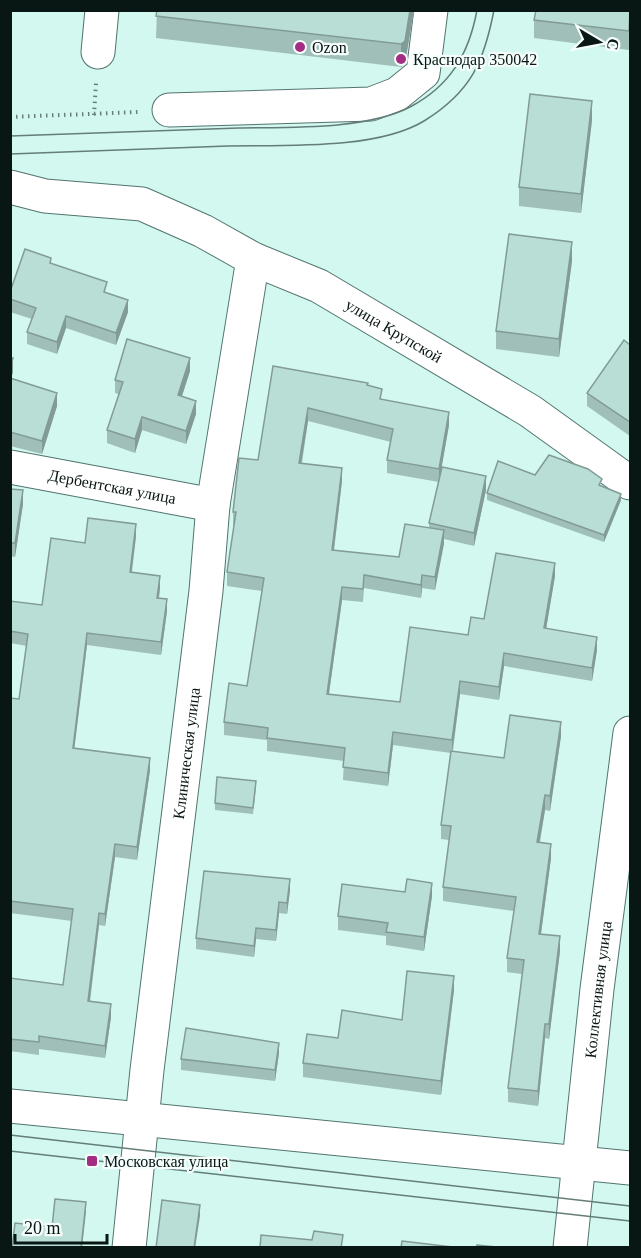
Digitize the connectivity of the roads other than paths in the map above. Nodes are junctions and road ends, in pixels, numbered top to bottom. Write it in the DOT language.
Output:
graph roads {
  1 [pos="102,10"];
  2 [pos="430,10"];
  3 [pos="98,52"];
  4 [pos="169,110"];
  5 [pos="10,187"];
  6 [pos="253,259"];
  7 [pos="10,467"];
  8 [pos="630,483"];
  9 [pos="213,505"];
  10 [pos="630,733"];
  11 [pos="10,1106"];
  12 [pos="142,1119"];
  13 [pos="578,1163"];
  14 [pos="630,1168"];
  15 [pos="129,1248"];
  16 [pos="570,1248"];
  1 -- 3 [label="street"];
  2 -- 4 [label="street"];
  5 -- 6 [label="street, улица Крупской"];
  6 -- 8 [label="street, улица Крупской"];
  6 -- 9 [label="street, Клиническая улица"];
  7 -- 9 [label="street, Дербентская улица"];
  9 -- 12 [label="street, Клиническая улица"];
  10 -- 13 [label="street, Коллективная улица"];
  11 -- 12 [label="street"];
  12 -- 13 [label="street"];
  12 -- 15 [label="street, Клиническая улица"];
  13 -- 14 [label="street"];
  13 -- 16 [label="street, Коллективная улица"];
}
